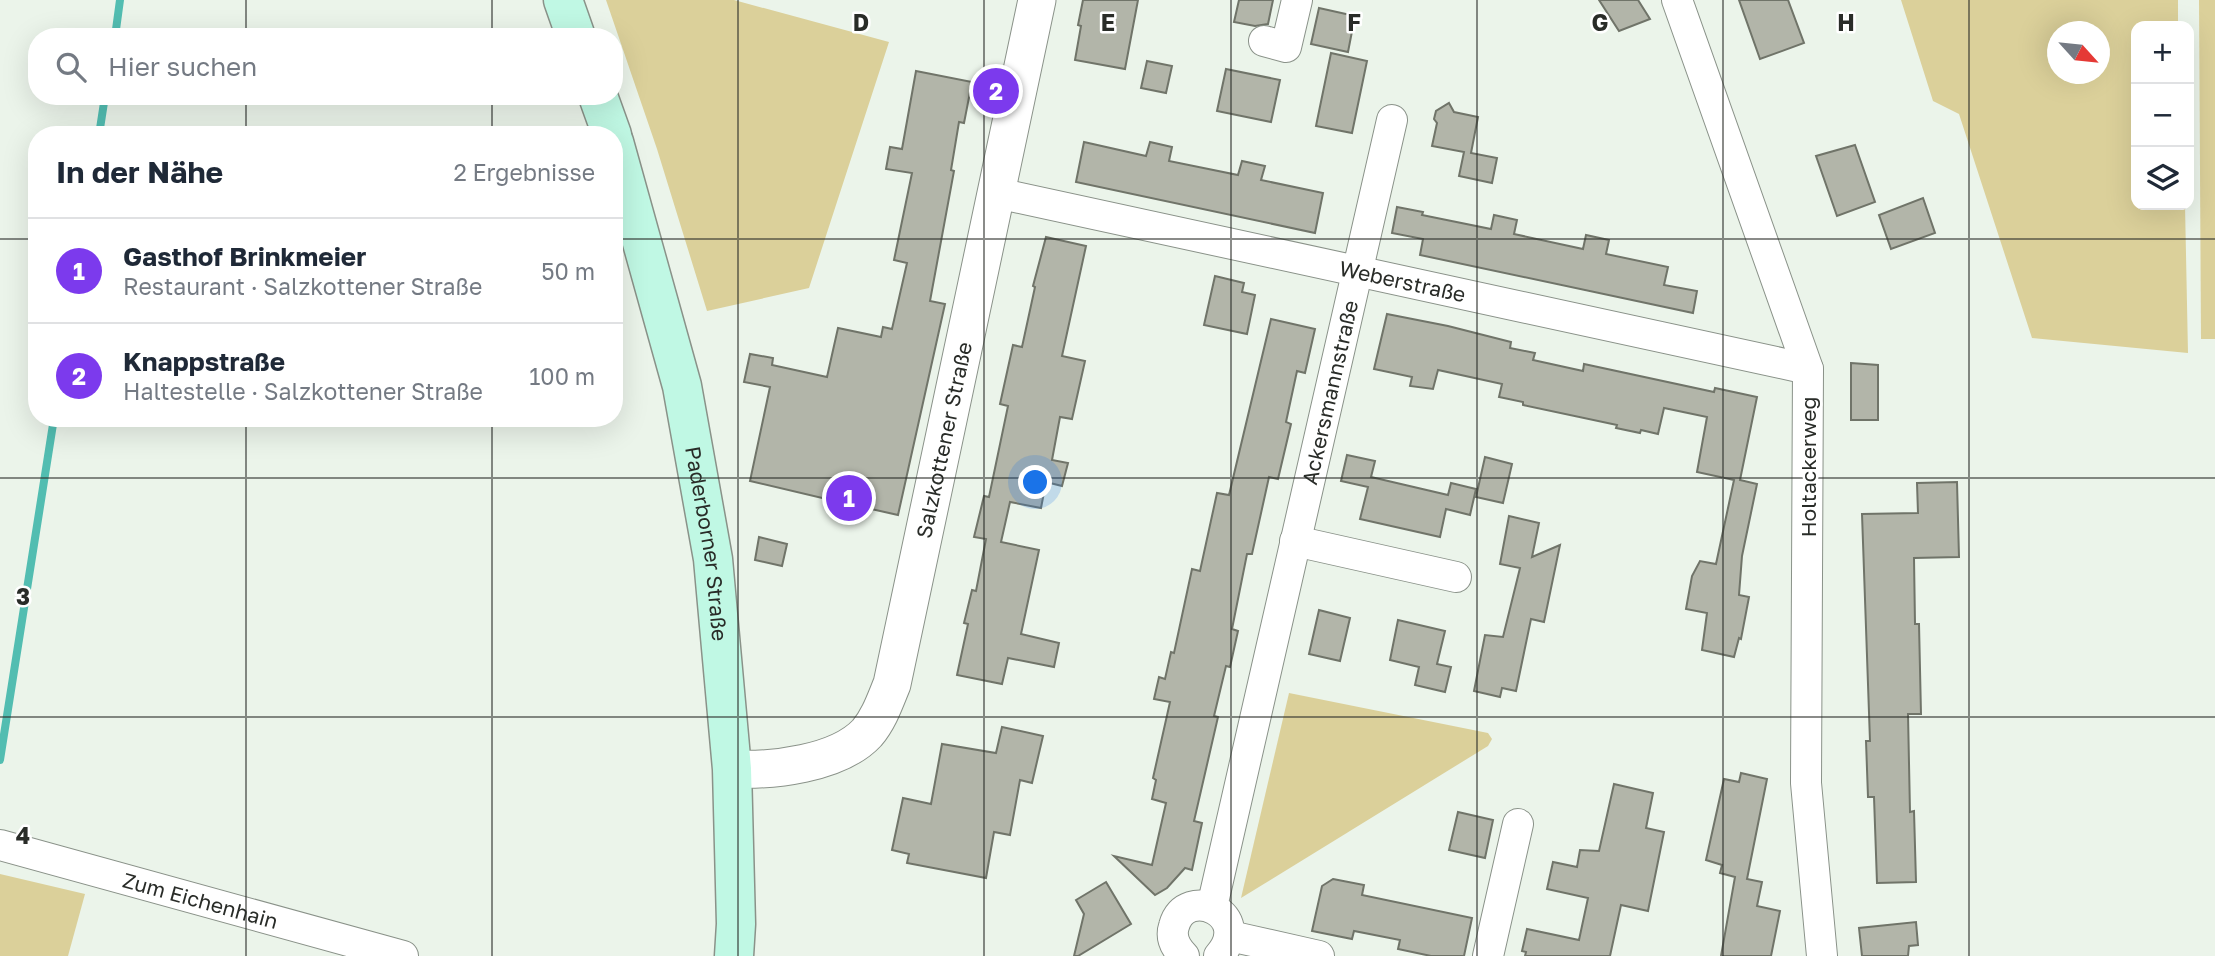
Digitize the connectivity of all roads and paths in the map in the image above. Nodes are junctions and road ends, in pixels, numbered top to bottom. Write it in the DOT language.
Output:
graph roads {
  1 [pos="563,0"];
  2 [pos="1037,0"];
  3 [pos="1297,0"];
  4 [pos="1677,0"];
  5 [pos="573,28"];
  6 [pos="1264,41"];
  7 [pos="601,105"];
  8 [pos="1392,120"];
  9 [pos="608,126"];
  10 [pos="623,174"];
  11 [pos="997,193"];
  12 [pos="1356,272"];
  13 [pos="1808,369"];
  14 [pos="1295,541"];
  15 [pos="1456,577"];
  16 [pos="732,769"];
  17 [pos="1518,824"];
  18 [pos="0,845"];
  19 [pos="1212,907"];
  20 [pos="1225,946"];
  21 [pos="1174,953"];
  22 [pos="403,956"];
  23 [pos="734,956"];
  24 [pos="1319,956"];
  25 [pos="1488,956"];
  26 [pos="1822,956"];
  1 -- 5 [label="main road"];
  2 -- 11 [label="street, Salzkottener Straße"];
  3 -- 6 [label="street"];
  4 -- 13 [label="street, Holtackerweg"];
  7 -- 9 [label="main road"];
  8 -- 12 [label="street, Ackersmannstraße"];
  10 -- 16 [label="main road, Paderborner Straße"];
  11 -- 12 [label="street, Weberstraße"];
  11 -- 16 [label="street, Salzkottener Straße"];
  12 -- 13 [label="street, Weberstraße"];
  12 -- 14 [label="street, Ackersmannstraße"];
  13 -- 26 [label="street, Holtackerweg"];
  14 -- 15 [label="street"];
  14 -- 19 [label="street, Ackersmannstraße"];
  16 -- 23 [label="main road, Paderborner Straße"];
  17 -- 25 [label="street"];
  18 -- 22 [label="street, Zum Eichenhain"];
  19 -- 20 [label="street"];
  19 -- 21 [label="street"];
  20 -- 24 [label="street"];
}
